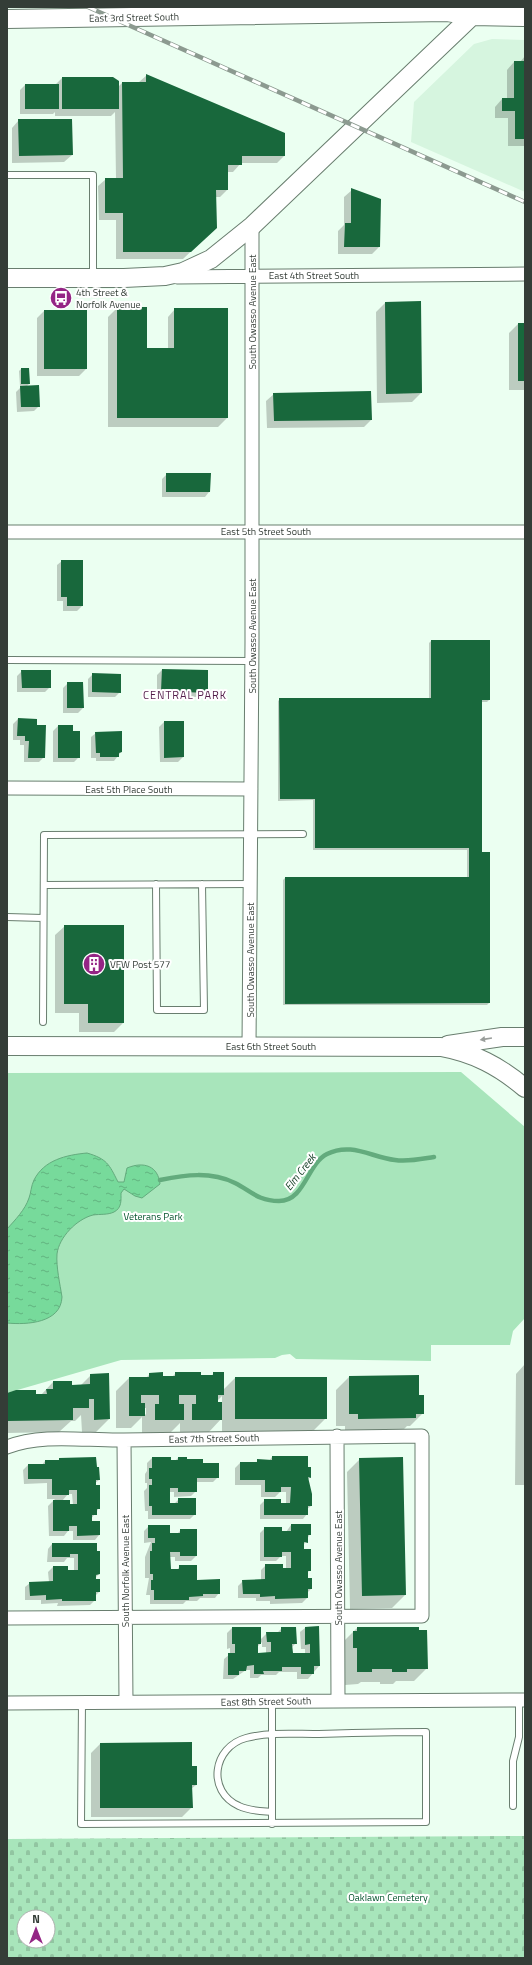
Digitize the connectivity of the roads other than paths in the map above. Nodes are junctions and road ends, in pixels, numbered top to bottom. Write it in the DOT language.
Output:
graph roads {
  1 [pos="472,16"];
  2 [pos="525,17"];
  3 [pos="7,19"];
  4 [pos="7,175"];
  5 [pos="252,226"];
  6 [pos="525,274"];
  7 [pos="252,276"];
  8 [pos="7,278"];
  9 [pos="93,278"];
  10 [pos="141,278"];
  11 [pos="252,531"];
  12 [pos="7,532"];
  13 [pos="525,532"];
  14 [pos="7,660"];
  15 [pos="252,660"];
  16 [pos="7,788"];
  17 [pos="251,789"];
  18 [pos="250,834"];
  19 [pos="303,834"];
  20 [pos="156,884"];
  21 [pos="202,884"];
  22 [pos="250,884"];
  23 [pos="44,885"];
  24 [pos="7,917"];
  25 [pos="43,918"];
  26 [pos="43,1022"];
  27 [pos="525,1037"];
  28 [pos="7,1046"];
  29 [pos="249,1046"];
  30 [pos="441,1047"];
  31 [pos="525,1088"];
  32 [pos="337,1436"];
  33 [pos="124,1440"];
  34 [pos="7,1447"];
  35 [pos="338,1616"];
  36 [pos="125,1617"];
  37 [pos="7,1618"];
  38 [pos="338,1700"];
  39 [pos="522,1700"];
  40 [pos="272,1701"];
  41 [pos="82,1702"];
  42 [pos="126,1702"];
  43 [pos="7,1703"];
  44 [pos="272,1734"];
  45 [pos="513,1806"];
  46 [pos="272,1812"];
  47 [pos="272,1824"];
  1 -- 2 [label="street, East 3rd Street South"];
  1 -- 3 [label="street, East 3rd Street South"];
  1 -- 5 [label="street"];
  4 -- 9 [label="lane"];
  5 -- 7 [label="street, South Owasso Avenue East"];
  5 -- 10 [label="street"];
  6 -- 7 [label="street, East 4th Street South"];
  7 -- 10 [label="street, East 4th Street South"];
  7 -- 11 [label="street, South Owasso Avenue East"];
  8 -- 9 [label="street, East 4th Street South"];
  9 -- 10 [label="street, East 4th Street South"];
  11 -- 12 [label="street, East 5th Street South"];
  11 -- 13 [label="street, East 5th Street South"];
  11 -- 15 [label="street, South Owasso Avenue East"];
  14 -- 15 [label="lane"];
  15 -- 17 [label="street, South Owasso Avenue East"];
  16 -- 17 [label="street, East 5th Place South"];
  17 -- 18 [label="street, South Owasso Avenue East"];
  18 -- 19 [label="lane"];
  18 -- 22 [label="street, South Owasso Avenue East"];
  18 -- 23 [label="lane"];
  20 -- 21 [label="lane"];
  20 -- 21 [label="lane"];
  20 -- 23 [label="lane"];
  21 -- 22 [label="lane"];
  22 -- 29 [label="street, South Owasso Avenue East"];
  23 -- 25 [label="lane"];
  24 -- 25 [label="lane"];
  25 -- 26 [label="lane"];
  27 -- 30 [label="street, one-way"];
  28 -- 29 [label="street, East 6th Street South"];
  29 -- 30 [label="street, East 6th Street South"];
  30 -- 31 [label="street, East 6th Street South"];
  32 -- 33 [label="street, East 7th Street South"];
  32 -- 35 [label="street, South Owasso Avenue East"];
  32 -- 35 [label="street, East 7th Street South"];
  33 -- 34 [label="street, East 7th Street South"];
  33 -- 36 [label="street, South Norfolk Avenue East"];
  35 -- 36 [label="street"];
  35 -- 38 [label="street, South Owasso Avenue East"];
  36 -- 37 [label="street"];
  36 -- 42 [label="street, South Norfolk Avenue East"];
  38 -- 39 [label="street, East 8th Street South"];
  38 -- 40 [label="street, East 8th Street South"];
  39 -- 45 [label="lane"];
  40 -- 42 [label="street, East 8th Street South"];
  40 -- 44 [label="lane"];
  41 -- 42 [label="street, East 8th Street South"];
  41 -- 43 [label="street, East 8th Street South"];
  41 -- 47 [label="lane"];
  44 -- 46 [label="lane"];
  44 -- 46 [label="lane"];
  44 -- 47 [label="lane"];
  46 -- 47 [label="lane"];
}
